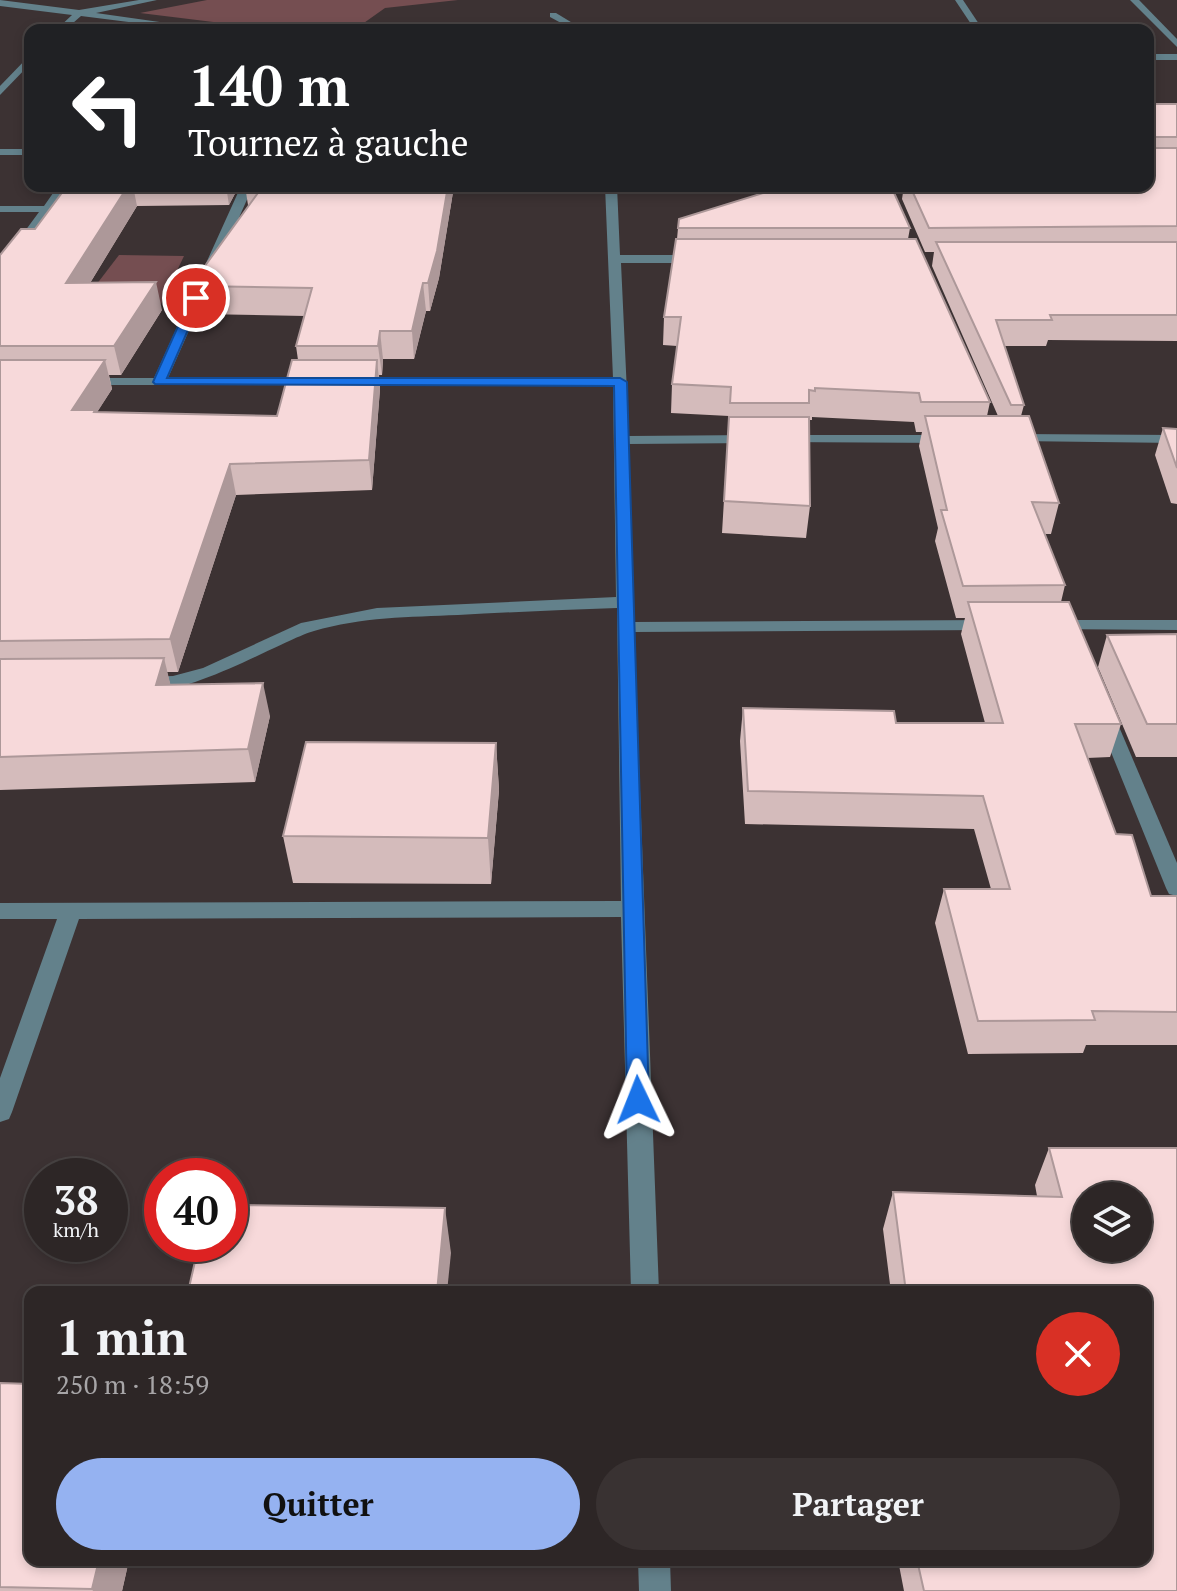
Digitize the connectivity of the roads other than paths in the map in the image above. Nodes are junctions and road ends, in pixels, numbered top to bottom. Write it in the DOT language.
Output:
graph roads {
  1 [pos="153,0"];
  2 [pos="552,0"];
  3 [pos="959,0"];
  4 [pos="1134,0"];
  5 [pos="0,3"];
  6 [pos="79,13"];
  7 [pos="553,15"];
  8 [pos="67,24"];
  9 [pos="165,24"];
  10 [pos="554,24"];
  11 [pos="569,24"];
  12 [pos="975,24"];
  13 [pos="1177,44"];
  14 [pos="1154,57"];
  15 [pos="1177,57"];
  16 [pos="24,65"];
  17 [pos="0,92"];
  18 [pos="0,152"];
  19 [pos="24,152"];
  20 [pos="60,192"];
  21 [pos="244,192"];
  22 [pos="611,192"];
  23 [pos="0,209"];
  24 [pos="47,209"];
  25 [pos="613,259"];
  26 [pos="705,259"];
  27 [pos="0,273"];
  28 [pos="64,382"];
  29 [pos="159,382"];
  30 [pos="620,382"];
  31 [pos="997,438"];
  32 [pos="966,439"];
  33 [pos="1177,439"];
  34 [pos="621,440"];
  35 [pos="625,602"];
  36 [pos="1005,625"];
  37 [pos="1037,625"];
  38 [pos="1177,625"];
  39 [pos="626,627"];
  40 [pos="117,684"];
  41 [pos="1098,698"];
  42 [pos="1177,888"];
  43 [pos="632,909"];
  44 [pos="0,911"];
  45 [pos="71,911"];
  46 [pos="0,1112"];
  47 [pos="645,1286"];
  48 [pos="654,1566"];
  49 [pos="655,1591"];
  1 -- 6 [label="street"];
  2 -- 7 [label="street"];
  3 -- 12 [label="street"];
  4 -- 13 [label="street"];
  5 -- 6 [label="street"];
  6 -- 8 [label="street"];
  6 -- 9 [label="street"];
  7 -- 10 [label="street"];
  7 -- 11 [label="street"];
  14 -- 15 [label="street"];
  16 -- 17 [label="street"];
  18 -- 19 [label="street"];
  20 -- 24 [label="street"];
  21 -- 29 [label="street"];
  22 -- 25 [label="street"];
  23 -- 24 [label="street"];
  24 -- 27 [label="street"];
  25 -- 26 [label="street"];
  25 -- 30 [label="street"];
  28 -- 29 [label="street"];
  29 -- 30 [label="street"];
  30 -- 34 [label="street"];
  31 -- 33 [label="street"];
  32 -- 34 [label="street"];
  34 -- 35 [label="street"];
  35 -- 39 [label="street"];
  35 -- 40 [label="street"];
  36 -- 39 [label="street"];
  37 -- 38 [label="street"];
  39 -- 43 [label="street"];
  41 -- 42 [label="street"];
  43 -- 45 [label="street"];
  43 -- 47 [label="street"];
  44 -- 45 [label="street"];
  45 -- 46 [label="street"];
  48 -- 49 [label="street"];
}
